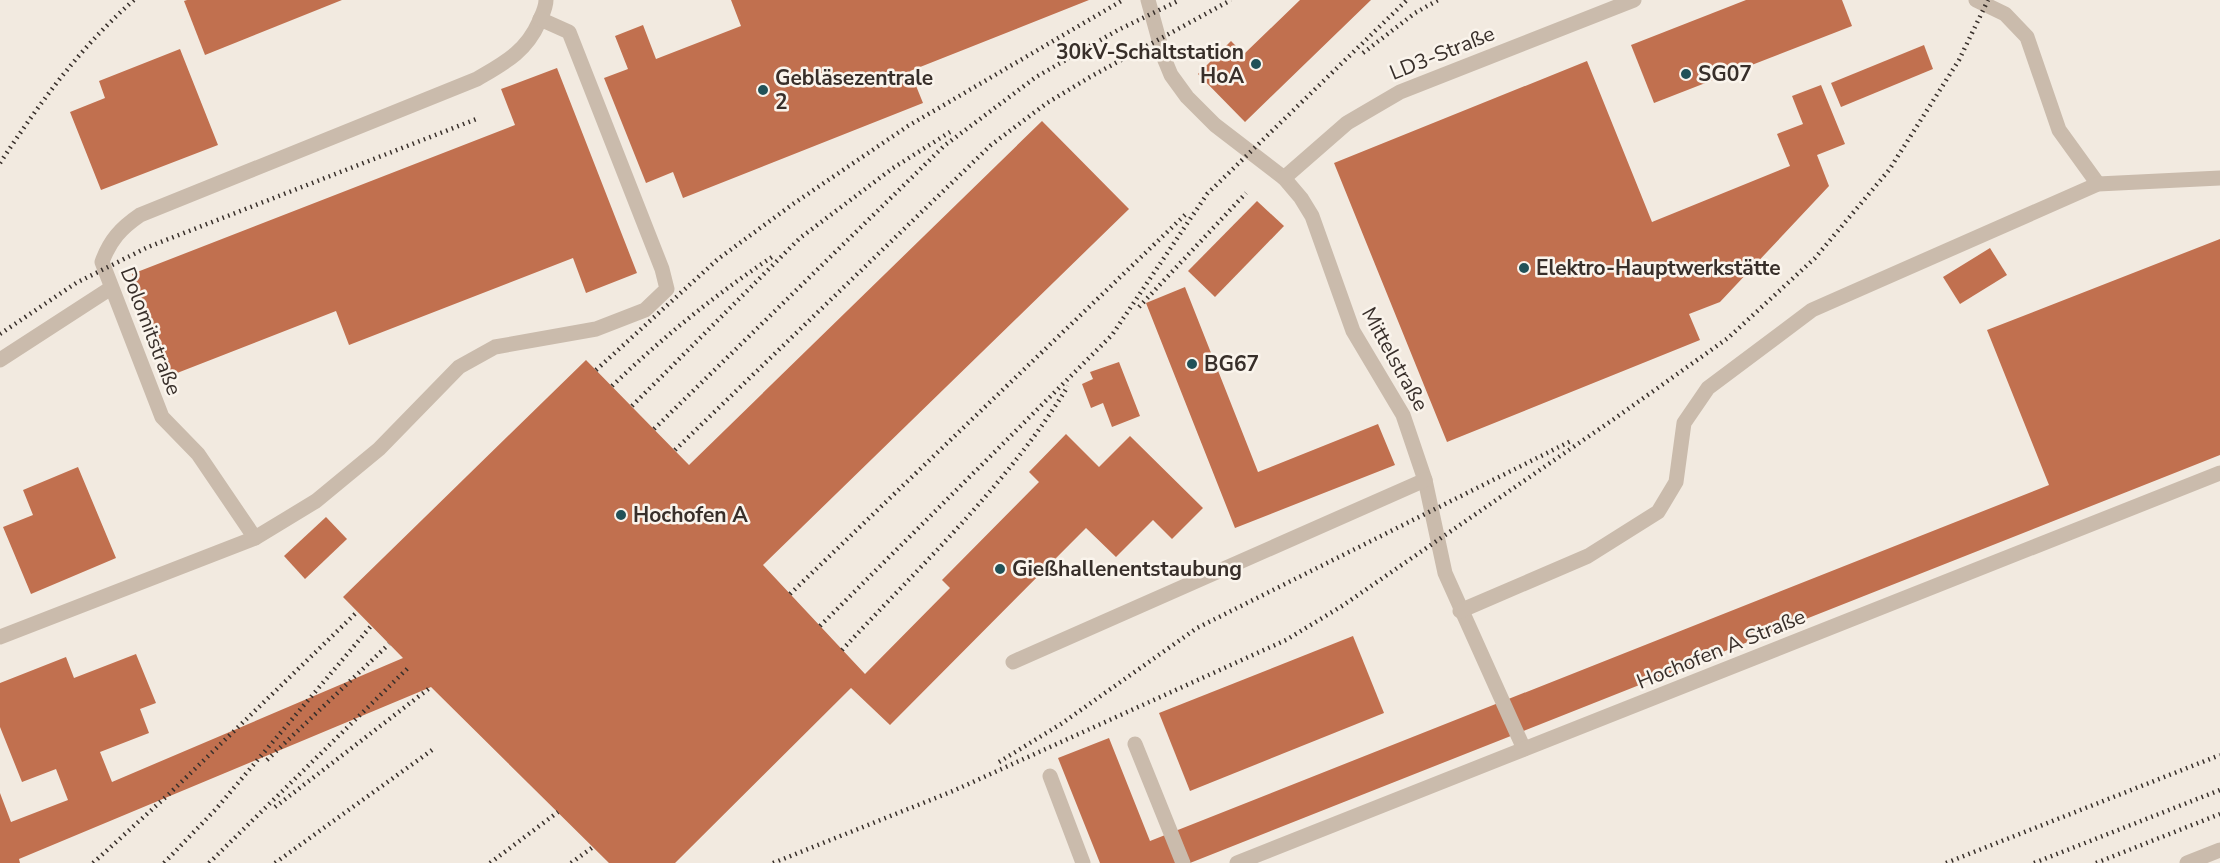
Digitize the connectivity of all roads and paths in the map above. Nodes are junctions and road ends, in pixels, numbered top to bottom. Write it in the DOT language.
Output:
graph roads {
  1 [pos="546,0"];
  2 [pos="1148,0"];
  3 [pos="1634,0"];
  4 [pos="1976,0"];
  5 [pos="540,19"];
  6 [pos="1284,178"];
  7 [pos="2220,178"];
  8 [pos="2098,184"];
  9 [pos="111,288"];
  10 [pos="0,360"];
  11 [pos="2220,473"];
  12 [pos="1425,480"];
  13 [pos="255,538"];
  14 [pos="1460,611"];
  15 [pos="0,637"];
  16 [pos="1013,662"];
  17 [pos="1136,744"];
  18 [pos="1524,749"];
  19 [pos="1050,776"];
  20 [pos="2220,850"];
  21 [pos="1083,863"];
  22 [pos="1183,863"];
  23 [pos="1237,863"];
  24 [pos="2187,863"];
  1 -- 5 [label="street, Dolomitstraße"];
  2 -- 6 [label="street, Mittelstraße"];
  3 -- 6 [label="street, LD3-Straße"];
  4 -- 8 [label="street"];
  5 -- 9 [label="street, Dolomitstraße"];
  5 -- 13 [label="street"];
  6 -- 12 [label="street, Mittelstraße"];
  7 -- 8 [label="street"];
  8 -- 14 [label="street"];
  9 -- 10 [label="street"];
  9 -- 13 [label="street, Dolomitstraße"];
  11 -- 18 [label="street, Hochofen A Straße"];
  12 -- 14 [label="street, Mittelstraße"];
  12 -- 16 [label="street"];
  13 -- 15 [label="street"];
  14 -- 18 [label="street, Mittelstraße"];
  17 -- 22 [label="street"];
  18 -- 23 [label="street, Hochofen A Straße"];
  19 -- 21 [label="street"];
  20 -- 24 [label="street"];
}
